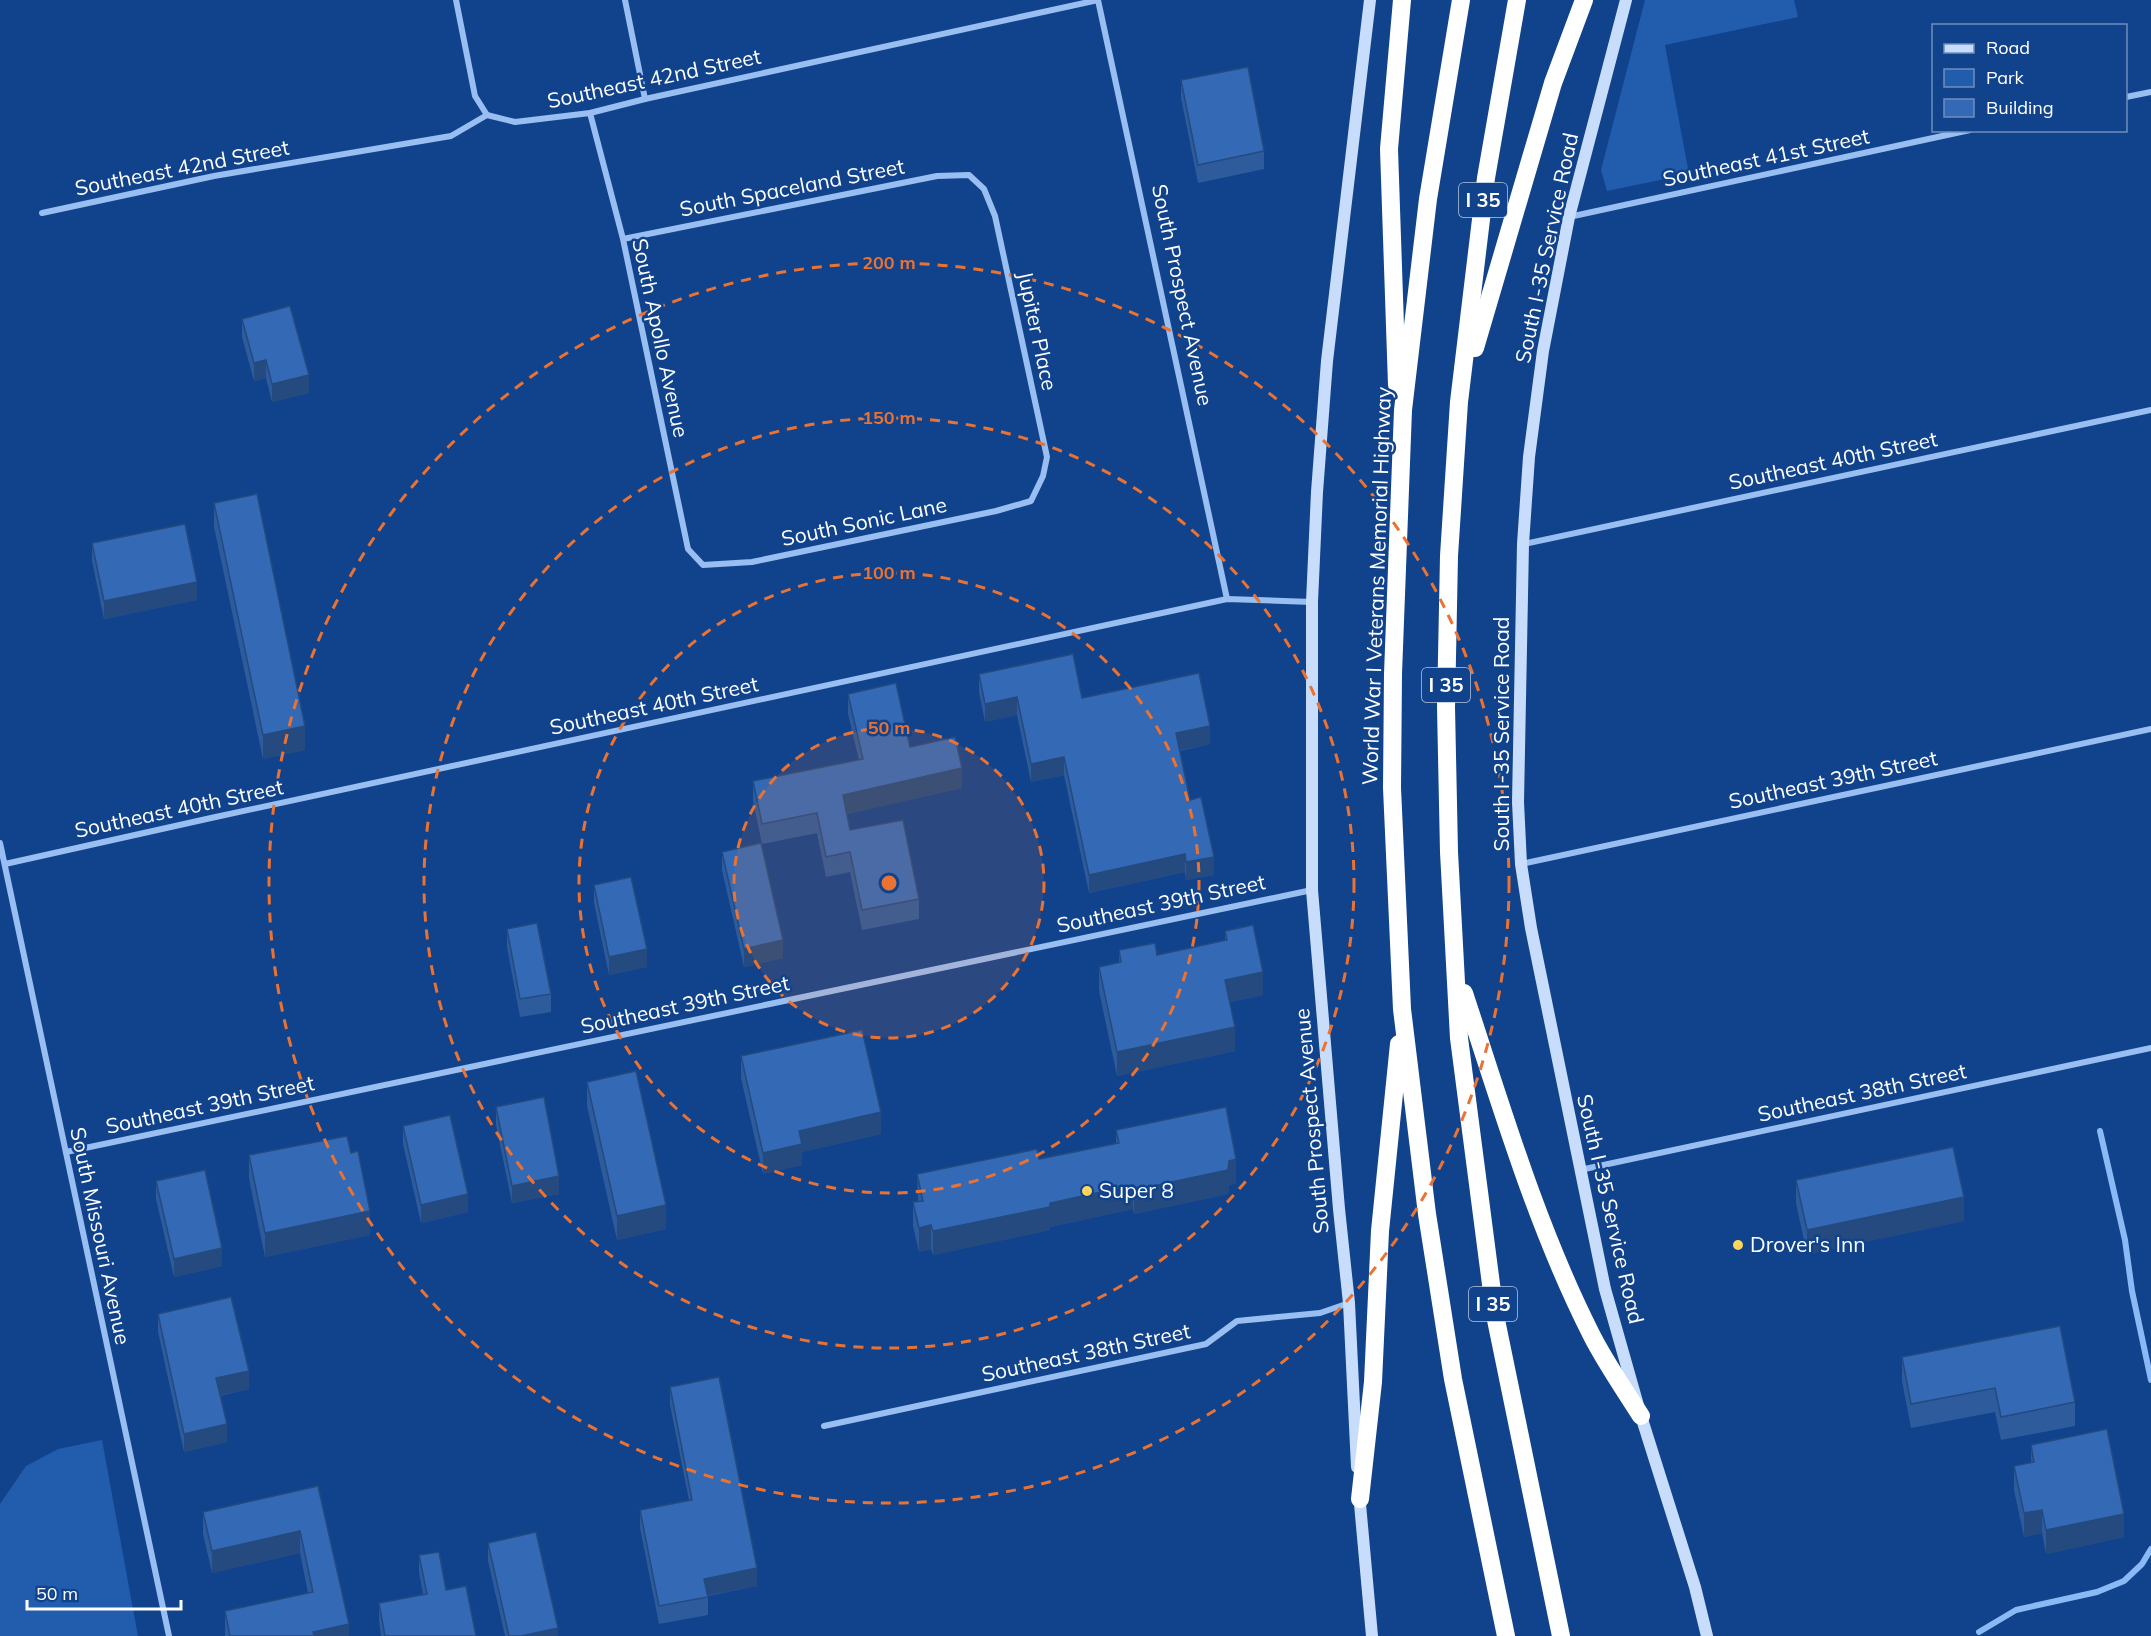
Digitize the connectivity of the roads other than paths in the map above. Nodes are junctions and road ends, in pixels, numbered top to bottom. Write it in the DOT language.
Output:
graph roads {
  1 [pos="456,0"];
  2 [pos="625,0"];
  3 [pos="1098,0"];
  4 [pos="1370,0"];
  5 [pos="1402,0"];
  6 [pos="1461,0"];
  7 [pos="1517,0"];
  8 [pos="1584,0"];
  9 [pos="1626,0"];
  10 [pos="2151,92"];
  11 [pos="2127,97"];
  12 [pos="645,99"];
  13 [pos="590,113"];
  14 [pos="488,115"];
  15 [pos="1961,132"];
  16 [pos="969,175"];
  17 [pos="42,213"];
  18 [pos="1569,217"];
  19 [pos="623,239"];
  20 [pos="1459,402"];
  21 [pos="2151,410"];
  22 [pos="1400,465"];
  23 [pos="1031,501"];
  24 [pos="1523,544"];
  25 [pos="703,565"];
  26 [pos="1227,599"];
  27 [pos="1312,602"];
  28 [pos="2151,729"];
  29 [pos="0,843"];
  30 [pos="5,864"];
  31 [pos="1521,864"];
  32 [pos="1312,890"];
  33 [pos="1455,968"];
  34 [pos="1402,1009"];
  35 [pos="2151,1048"];
  36 [pos="66,1152"];
  37 [pos="1580,1170"];
  38 [pos="1349,1303"];
  39 [pos="1641,1416"];
  40 [pos="824,1426"];
  41 [pos="1360,1499"];
  42 [pos="169,1636"];
  43 [pos="1372,1636"];
  44 [pos="1506,1636"];
  45 [pos="1561,1636"];
  46 [pos="1707,1636"];
  1 -- 14 [label="street"];
  2 -- 12 [label="street"];
  3 -- 12 [label="street, Southeast 42nd Street"];
  3 -- 26 [label="street, South Prospect Avenue"];
  4 -- 27 [label="main road"];
  5 -- 22 [label="highway"];
  6 -- 22 [label="highway, World War I Veterans Memorial Highway / I 35"];
  7 -- 20 [label="highway, I 35"];
  8 -- 20 [label="highway"];
  9 -- 18 [label="main road, South I-35 Service Road"];
  10 -- 11 [label="street"];
  12 -- 13 [label="street, Southeast 42nd Street"];
  13 -- 14 [label="street, Southeast 42nd Street"];
  13 -- 19 [label="street, South Apollo Avenue"];
  14 -- 17 [label="street, Southeast 42nd Street"];
  15 -- 18 [label="street, Southeast 41st Street"];
  16 -- 19 [label="street, South Spaceland Street"];
  16 -- 23 [label="street, Jupiter Place"];
  18 -- 24 [label="main road, South I-35 Service Road"];
  19 -- 25 [label="street, South Apollo Avenue"];
  20 -- 33 [label="highway, I 35"];
  21 -- 24 [label="street, Southeast 40th Street"];
  22 -- 34 [label="highway, World War I Veterans Memorial Highway / I 35"];
  23 -- 25 [label="street, South Sonic Lane"];
  24 -- 31 [label="main road, South I-35 Service Road"];
  26 -- 27 [label="street, Southeast 40th Street"];
  26 -- 30 [label="street, Southeast 40th Street"];
  27 -- 32 [label="main road, South Prospect Avenue"];
  28 -- 31 [label="street, Southeast 39th Street"];
  29 -- 30 [label="street, South Missouri Avenue"];
  30 -- 36 [label="street, South Missouri Avenue"];
  31 -- 37 [label="main road, South I-35 Service Road"];
  32 -- 36 [label="street, Southeast 39th Street"];
  32 -- 38 [label="main road, South Prospect Avenue"];
  33 -- 39 [label="highway"];
  33 -- 45 [label="highway, I 35"];
  34 -- 41 [label="highway"];
  34 -- 44 [label="highway, World War I Veterans Memorial Highway / I 35"];
  35 -- 37 [label="street, Southeast 38th Street"];
  36 -- 42 [label="street, South Missouri Avenue"];
  37 -- 39 [label="main road, South I-35 Service Road"];
  38 -- 40 [label="street, Southeast 38th Street"];
  38 -- 41 [label="main road, South Prospect Avenue"];
  39 -- 46 [label="main road, South I-35 Service Road"];
  41 -- 43 [label="main road, South Prospect Avenue"];
}
